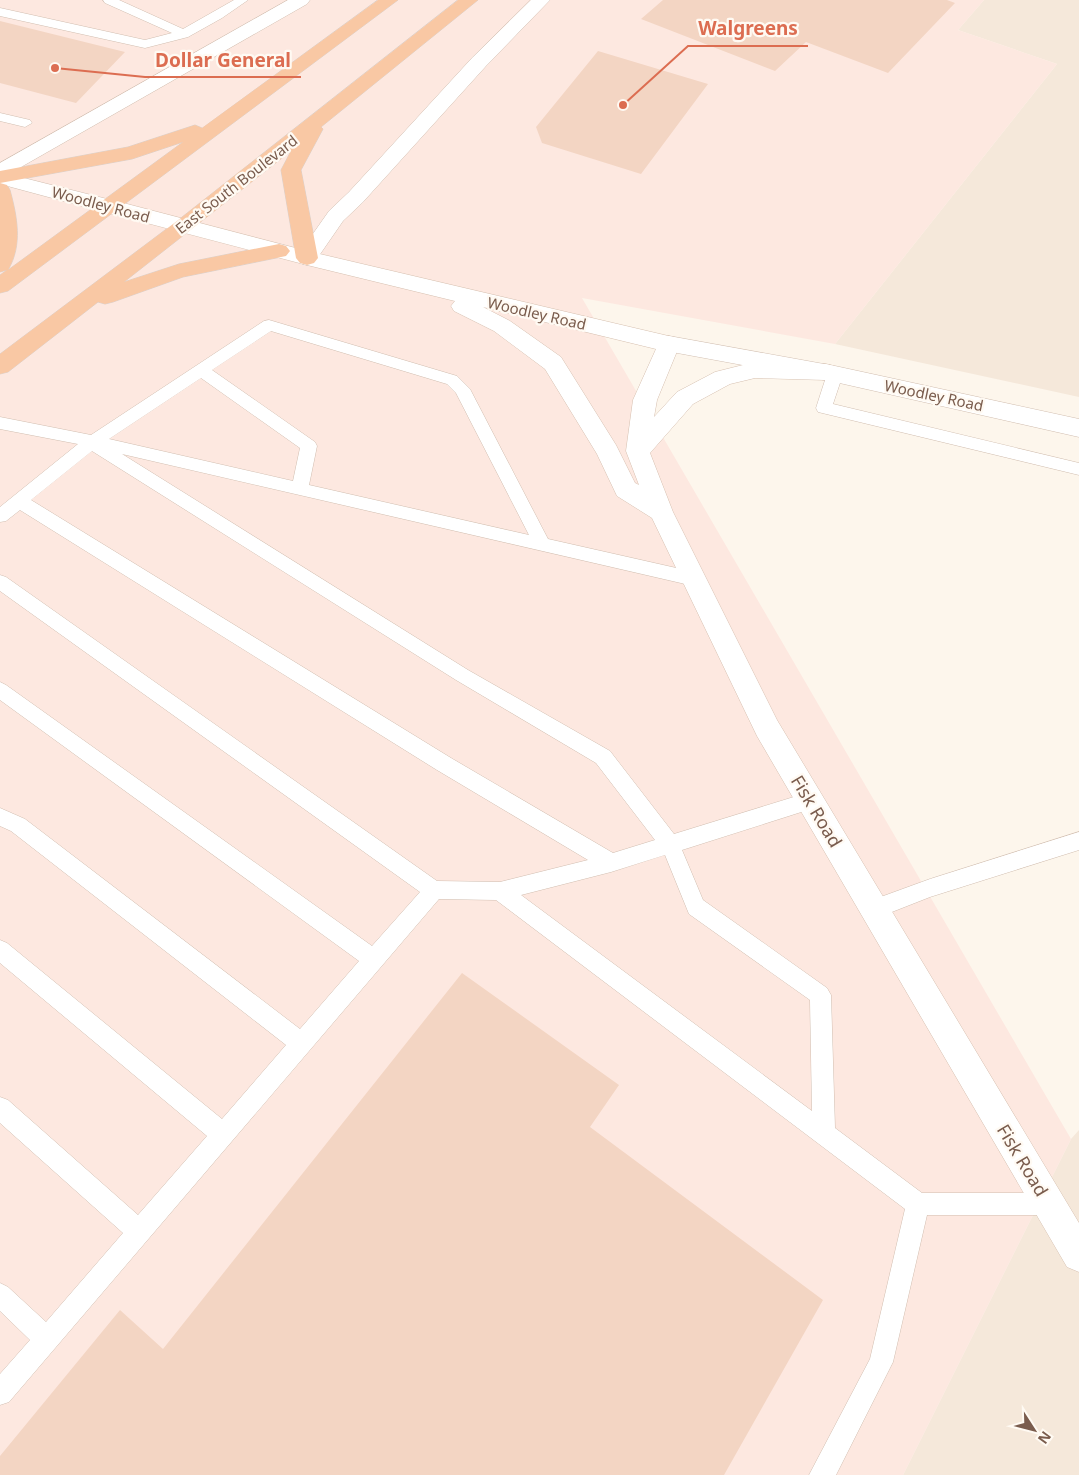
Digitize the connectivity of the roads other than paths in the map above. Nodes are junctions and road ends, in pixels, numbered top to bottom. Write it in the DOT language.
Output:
graph roads {
  1 [pos="109,0"];
  2 [pos="242,0"];
  3 [pos="301,0"];
  4 [pos="389,0"];
  5 [pos="469,0"];
  6 [pos="542,0"];
  7 [pos="0,12"];
  8 [pos="184,34"];
  9 [pos="0,117"];
  10 [pos="318,119"];
  11 [pos="222,122"];
  12 [pos="25,123"];
  13 [pos="0,171"];
  14 [pos="0,178"];
  15 [pos="0,190"];
  16 [pos="108,206"];
  17 [pos="184,226"];
  18 [pos="279,251"];
  19 [pos="307,258"];
  20 [pos="0,265"];
  21 [pos="0,286"];
  22 [pos="425,287"];
  23 [pos="76,308"];
  24 [pos="669,344"];
  25 [pos="0,366"];
  26 [pos="201,370"];
  27 [pos="830,373"];
  28 [pos="0,423"];
  29 [pos="1079,428"];
  30 [pos="91,443"];
  31 [pos="638,451"];
  32 [pos="1079,469"];
  33 [pos="300,489"];
  34 [pos="19,500"];
  35 [pos="661,512"];
  36 [pos="0,516"];
  37 [pos="542,544"];
  38 [pos="694,579"];
  39 [pos="0,582"];
  40 [pos="0,690"];
  41 [pos="810,801"];
  42 [pos="0,817"];
  43 [pos="1079,841"];
  44 [pos="670,844"];
  45 [pos="611,863"];
  46 [pos="434,890"];
  47 [pos="500,891"];
  48 [pos="874,909"];
  49 [pos="0,950"];
  50 [pos="374,960"];
  51 [pos="302,1044"];
  52 [pos="0,1108"];
  53 [pos="223,1134"];
  54 [pos="824,1134"];
  55 [pos="918,1204"];
  56 [pos="1049,1204"];
  57 [pos="139,1232"];
  58 [pos="1079,1255"];
  59 [pos="0,1295"];
  60 [pos="46,1339"];
  61 [pos="0,1393"];
  62 [pos="822,1475"];
  1 -- 8 [label="lane"];
  2 -- 8 [label="lane"];
  3 -- 13 [label="main road"];
  4 -- 11 [label="highway"];
  5 -- 10 [label="highway, East South Boulevard"];
  6 -- 19 [label="main road"];
  7 -- 8 [label="lane"];
  9 -- 12 [label="lane"];
  10 -- 17 [label="highway, East South Boulevard"];
  10 -- 19 [label="highway"];
  11 -- 14 [label="highway"];
  11 -- 16 [label="highway"];
  14 -- 16 [label="main road, Woodley Road"];
  15 -- 20 [label="highway"];
  16 -- 17 [label="main road, Woodley Road"];
  16 -- 21 [label="highway"];
  17 -- 18 [label="main road, Woodley Road"];
  17 -- 23 [label="highway, East South Boulevard"];
  18 -- 19 [label="main road, Woodley Road"];
  18 -- 23 [label="highway"];
  19 -- 22 [label="main road, Woodley Road"];
  22 -- 24 [label="main road, Woodley Road"];
  22 -- 35 [label="main road"];
  23 -- 25 [label="highway, East South Boulevard"];
  24 -- 27 [label="main road, Woodley Road"];
  24 -- 31 [label="main road, Fisk Road"];
  26 -- 30 [label="lane"];
  26 -- 33 [label="lane"];
  26 -- 37 [label="lane"];
  27 -- 29 [label="main road, Woodley Road"];
  27 -- 31 [label="main road"];
  27 -- 32 [label="lane"];
  28 -- 30 [label="lane"];
  30 -- 33 [label="lane"];
  30 -- 34 [label="lane"];
  30 -- 44 [label="lane"];
  31 -- 35 [label="main road, Fisk Road"];
  33 -- 37 [label="lane"];
  34 -- 36 [label="lane"];
  34 -- 45 [label="lane"];
  35 -- 38 [label="main road, Fisk Road"];
  37 -- 38 [label="lane"];
  38 -- 41 [label="main road, Fisk Road"];
  39 -- 46 [label="lane"];
  40 -- 50 [label="lane"];
  41 -- 44 [label="lane"];
  41 -- 48 [label="main road, Fisk Road"];
  42 -- 51 [label="lane"];
  43 -- 48 [label="lane"];
  44 -- 45 [label="lane"];
  44 -- 54 [label="lane"];
  45 -- 47 [label="lane"];
  46 -- 47 [label="lane"];
  46 -- 50 [label="lane"];
  47 -- 54 [label="lane"];
  48 -- 56 [label="main road, Fisk Road"];
  49 -- 53 [label="lane"];
  50 -- 51 [label="lane"];
  51 -- 53 [label="lane"];
  52 -- 57 [label="lane"];
  53 -- 57 [label="lane"];
  54 -- 55 [label="lane"];
  55 -- 56 [label="lane"];
  55 -- 62 [label="lane"];
  56 -- 58 [label="main road, Fisk Road"];
  57 -- 60 [label="lane"];
  59 -- 60 [label="lane"];
  60 -- 61 [label="lane"];
}
